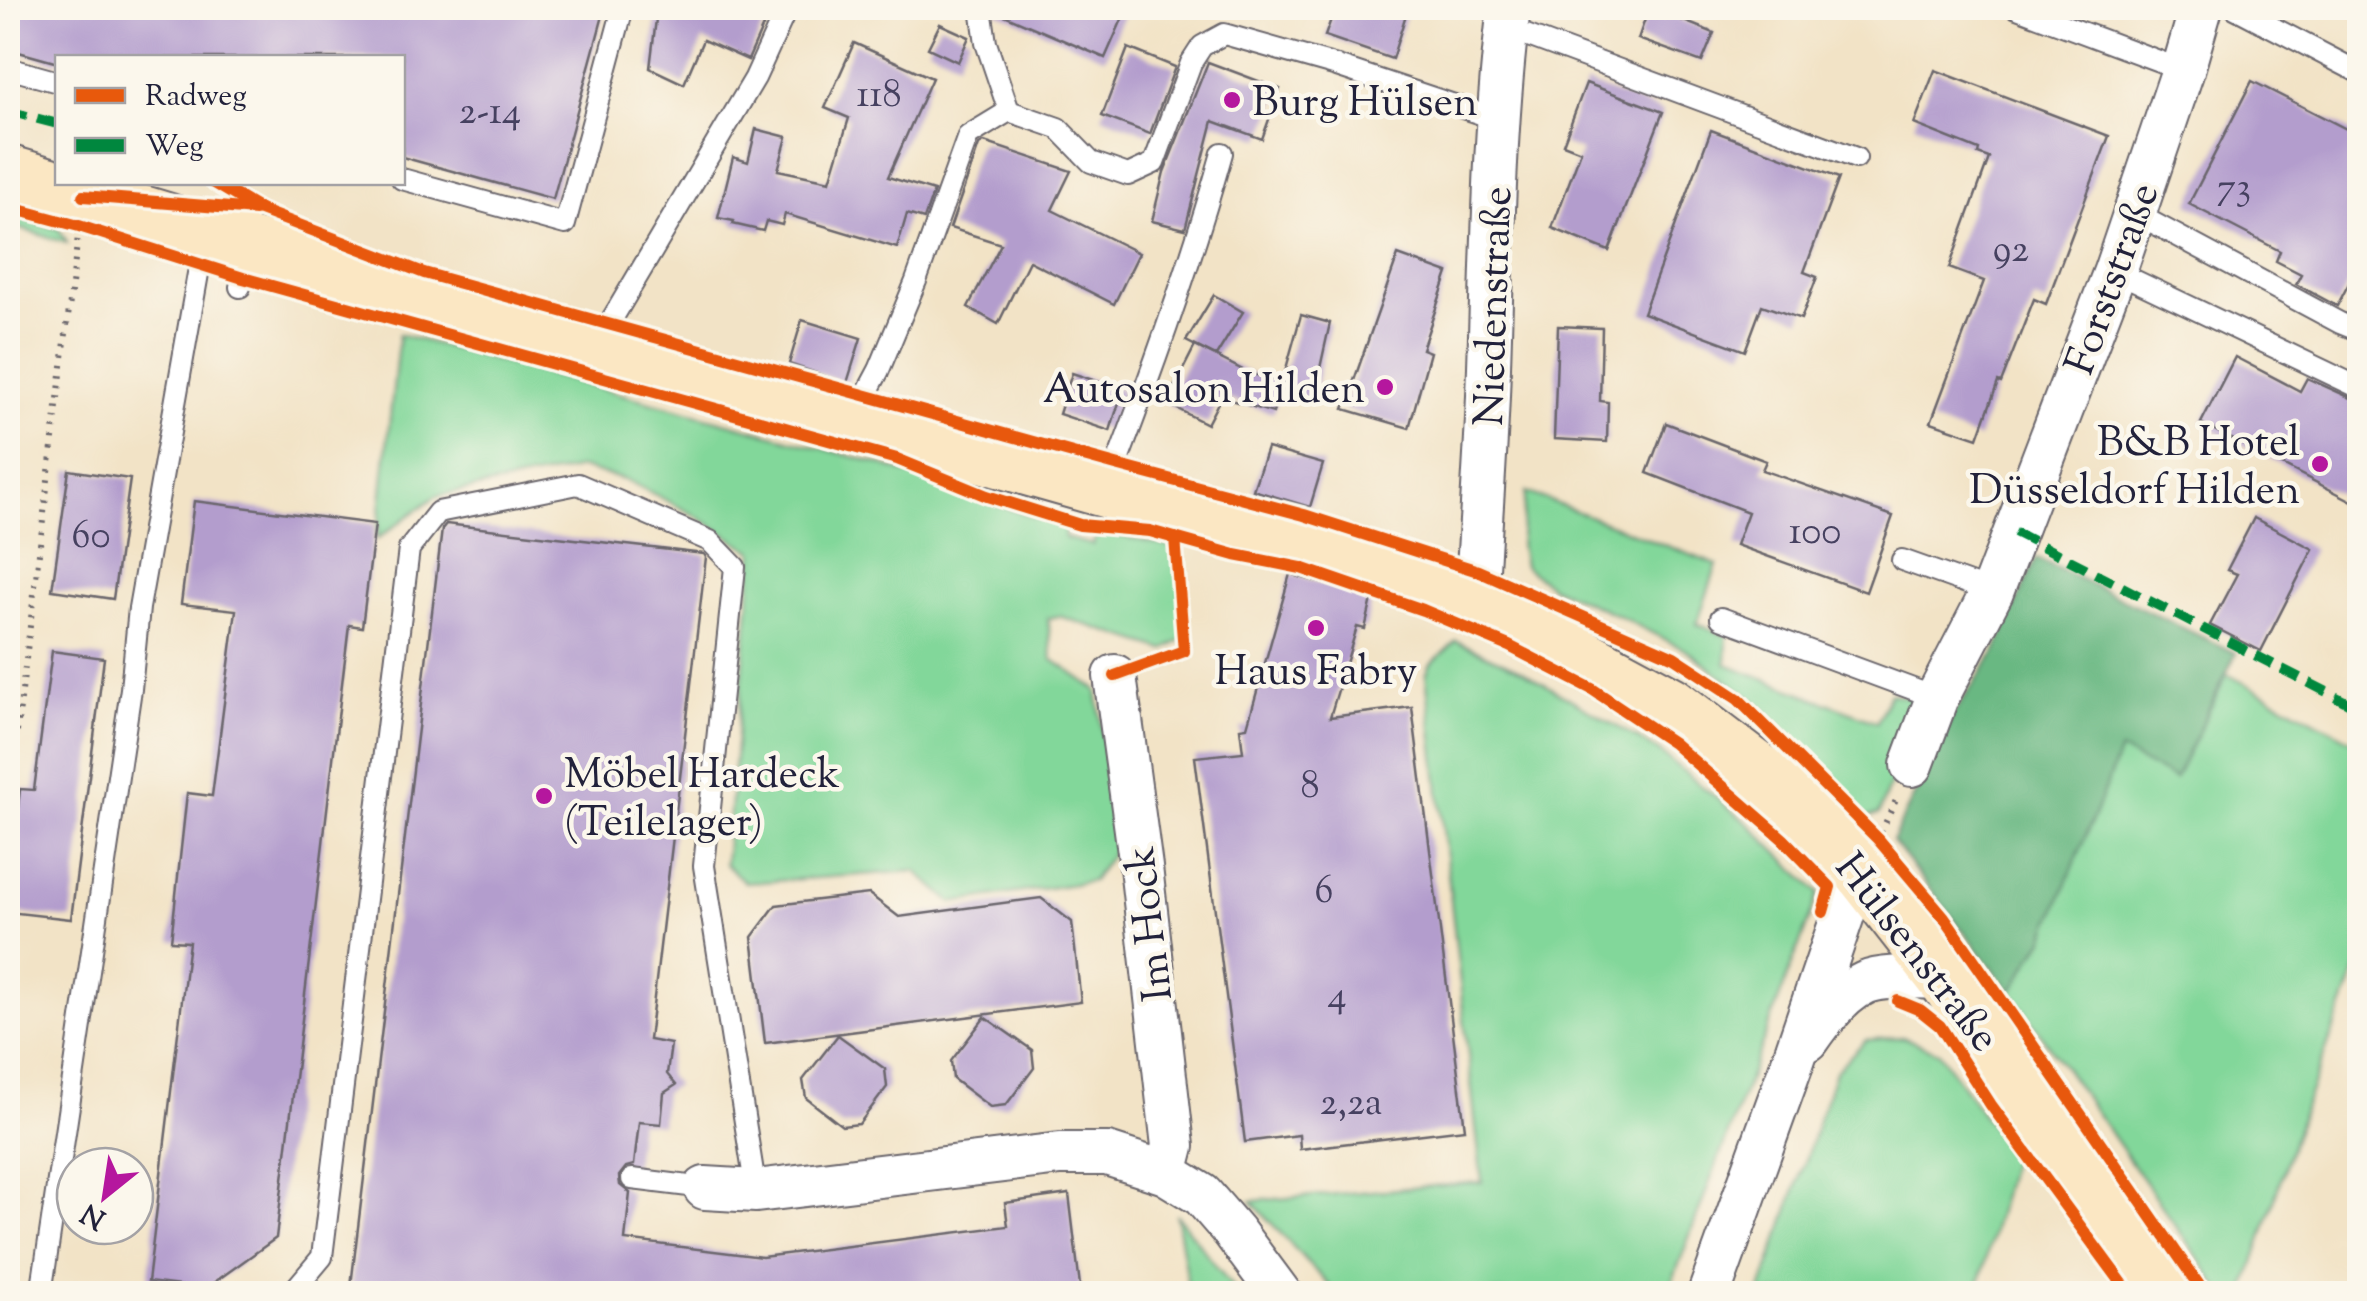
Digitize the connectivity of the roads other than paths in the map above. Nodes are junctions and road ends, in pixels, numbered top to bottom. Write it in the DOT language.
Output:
graph roads {
  1 [pos="622,8"];
  2 [pos="787,8"];
  3 [pos="981,8"];
  4 [pos="2017,8"];
  5 [pos="2201,8"];
  6 [pos="2235,8"];
  7 [pos="1508,18"];
  8 [pos="8,68"];
  9 [pos="2182,70"];
  10 [pos="2360,74"];
  11 [pos="55,81"];
  12 [pos="1009,111"];
  13 [pos="1499,120"];
  14 [pos="1222,152"];
  15 [pos="1856,158"];
  16 [pos="8,173"];
  17 [pos="405,179"];
  18 [pos="2135,213"];
  19 [pos="233,255"];
  20 [pos="2115,271"];
  21 [pos="2360,331"];
  22 [pos="597,346"];
  23 [pos="2360,388"];
  24 [pos="853,419"];
  25 [pos="1106,491"];
  26 [pos="1902,560"];
  27 [pos="1992,592"];
  28 [pos="1476,604"];
  29 [pos="1721,618"];
  30 [pos="1115,676"];
  31 [pos="1937,698"];
  32 [pos="1912,765"];
  33 [pos="1859,868"];
  34 [pos="1946,978"];
  35 [pos="1793,1061"];
  36 [pos="1166,1173"];
  37 [pos="632,1179"];
  38 [pos="705,1188"];
  39 [pos="756,1192"];
  40 [pos="41,1294"];
  41 [pos="291,1294"];
  42 [pos="1280,1294"];
  43 [pos="1709,1294"];
  44 [pos="2166,1294"];
  1 -- 17 [label="lane"];
  2 -- 22 [label="lane"];
  3 -- 12 [label="lane"];
  4 -- 9 [label="lane"];
  5 -- 9 [label="street, Forststraße"];
  6 -- 10 [label="lane"];
  7 -- 13 [label="street, Niedenstraße"];
  7 -- 15 [label="lane"];
  8 -- 11 [label="lane"];
  9 -- 18 [label="street, Forststraße"];
  12 -- 13 [label="lane"];
  12 -- 24 [label="lane"];
  13 -- 28 [label="street, Niedenstraße"];
  14 -- 25 [label="lane"];
  16 -- 19 [label="main road, Hülsenstraße"];
  18 -- 20 [label="street, Forststraße"];
  18 -- 21 [label="lane"];
  19 -- 22 [label="main road, Hülsenstraße"];
  19 -- 40 [label="lane"];
  20 -- 23 [label="lane"];
  20 -- 27 [label="street, Forststraße"];
  22 -- 24 [label="main road, Hülsenstraße"];
  24 -- 25 [label="main road, Hülsenstraße"];
  25 -- 28 [label="main road, Hülsenstraße"];
  26 -- 27 [label="lane"];
  27 -- 31 [label="street, Forststraße"];
  28 -- 33 [label="main road, Hülsenstraße"];
  29 -- 31 [label="lane"];
  30 -- 36 [label="street, Im Hock"];
  31 -- 32 [label="street, Forststraße"];
  33 -- 34 [label="main road, Hülsenstraße"];
  33 -- 35 [label="street"];
  34 -- 35 [label="street"];
  34 -- 44 [label="main road, Hülsenstraße"];
  35 -- 43 [label="street"];
  36 -- 39 [label="street"];
  36 -- 42 [label="street"];
  37 -- 38 [label="lane"];
  38 -- 39 [label="street"];
  39 -- 41 [label="lane"];
}
